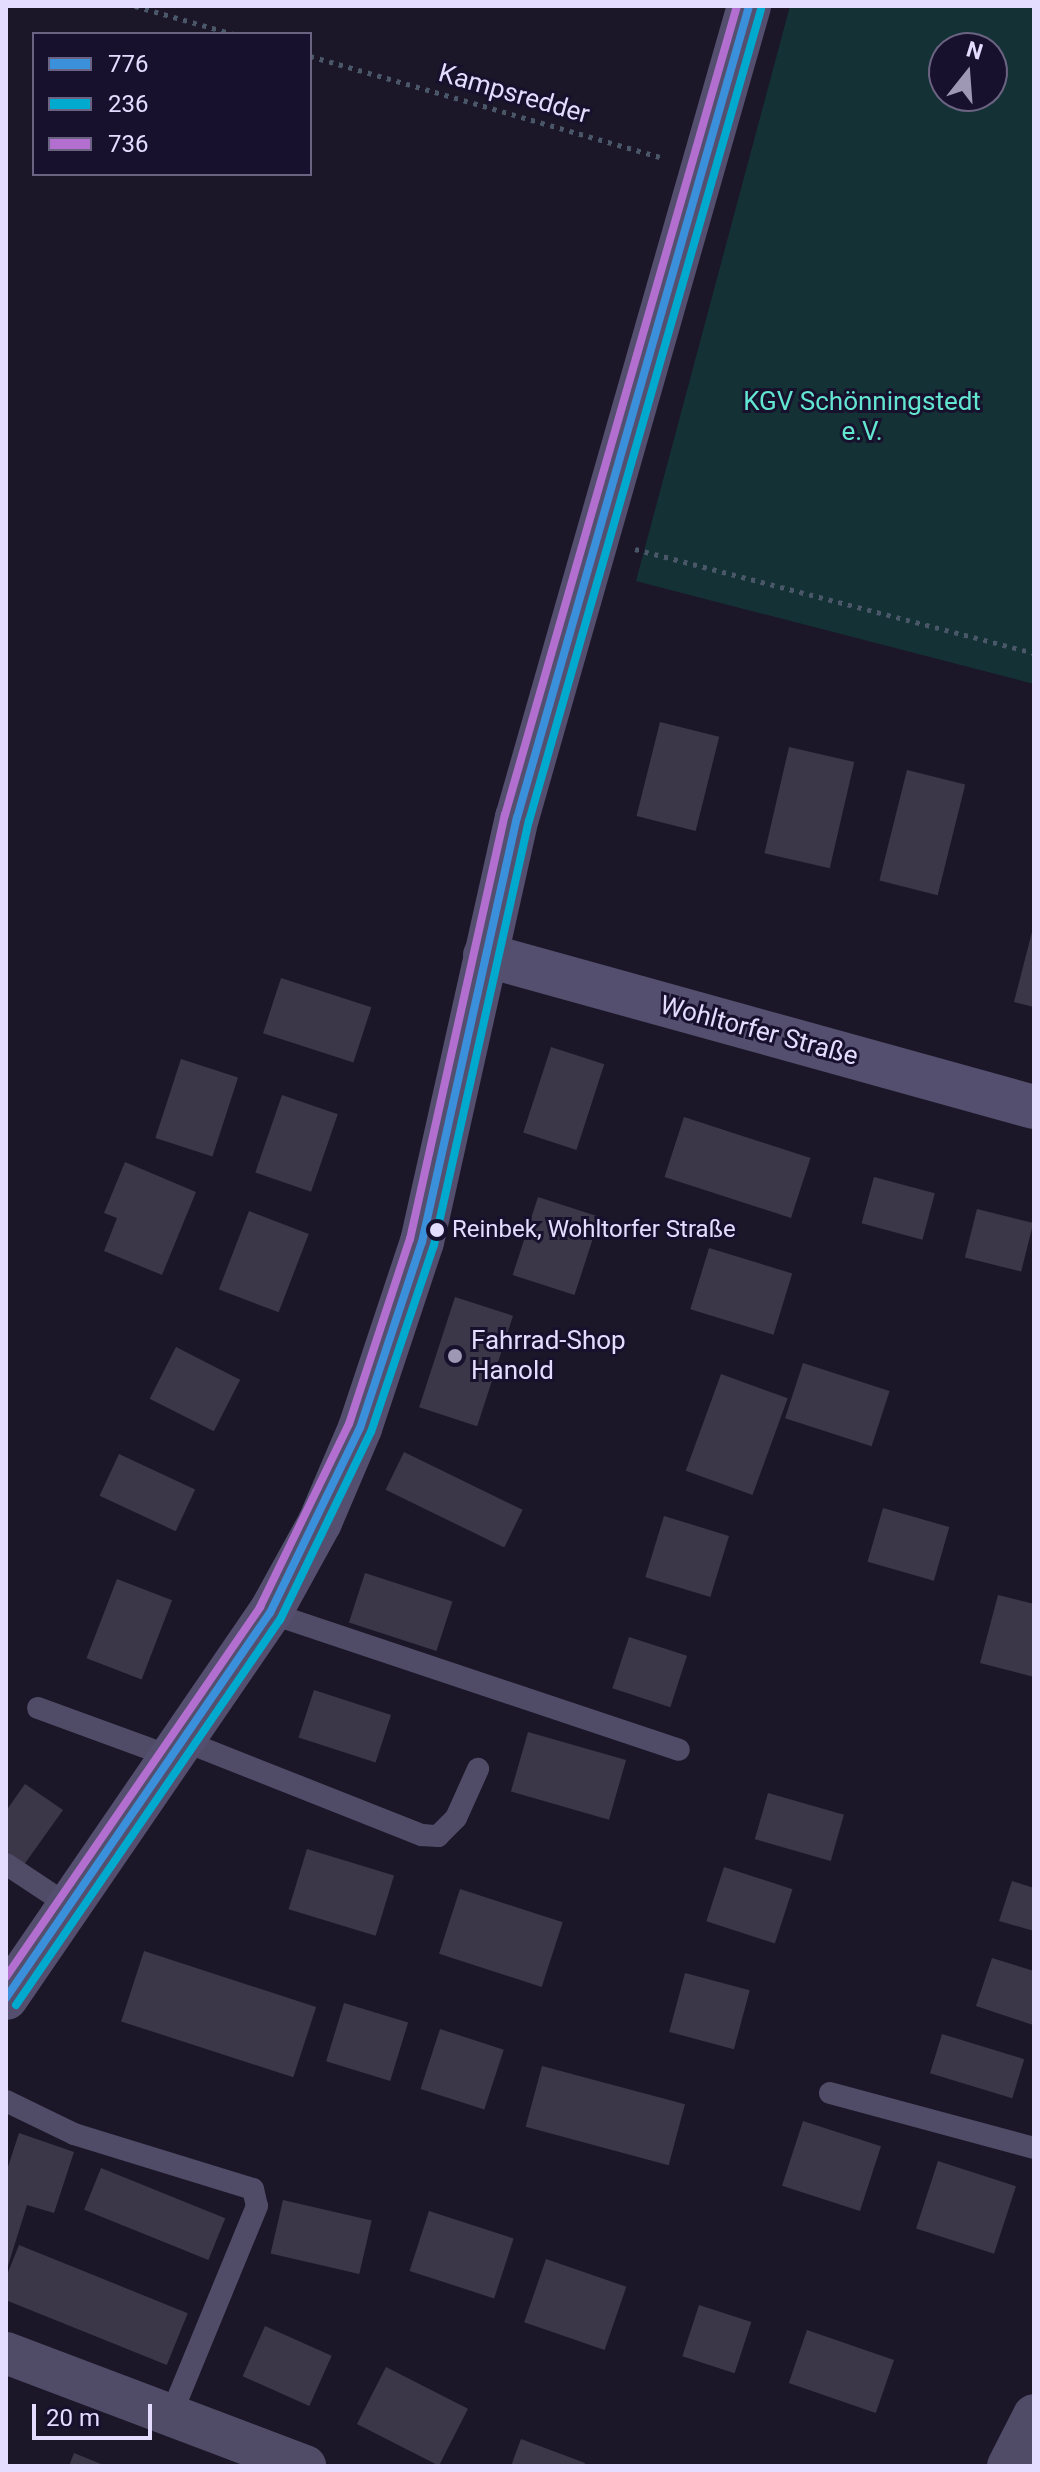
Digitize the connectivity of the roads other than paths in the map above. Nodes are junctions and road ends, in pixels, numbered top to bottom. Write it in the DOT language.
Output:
graph roads {
  1 [pos="749,6"];
  2 [pos="485,955"];
  3 [pos="1034,1107"];
  4 [pos="270,1613"];
  5 [pos="38,1708"];
  6 [pos="178,1749"];
  7 [pos="679,1750"];
  8 [pos="478,1769"];
  9 [pos="6,1864"];
  10 [pos="71,1907"];
  11 [pos="6,1998"];
  12 [pos="830,2093"];
  13 [pos="6,2101"];
  14 [pos="1034,2148"];
  15 [pos="6,2353"];
  16 [pos="171,2415"];
  17 [pos="1034,2415"];
  18 [pos="305,2466"];
  19 [pos="1008,2466"];
  1 -- 2 [label="main road"];
  2 -- 3 [label="main road, Wohltorfer Straße"];
  2 -- 4 [label="main road"];
  4 -- 6 [label="main road"];
  4 -- 7 [label="lane"];
  5 -- 6 [label="lane"];
  6 -- 8 [label="lane"];
  6 -- 10 [label="main road"];
  9 -- 10 [label="lane"];
  10 -- 11 [label="main road"];
  12 -- 14 [label="lane"];
  13 -- 16 [label="lane"];
  15 -- 16 [label="street"];
  16 -- 18 [label="street"];
  17 -- 19 [label="street"];
}
